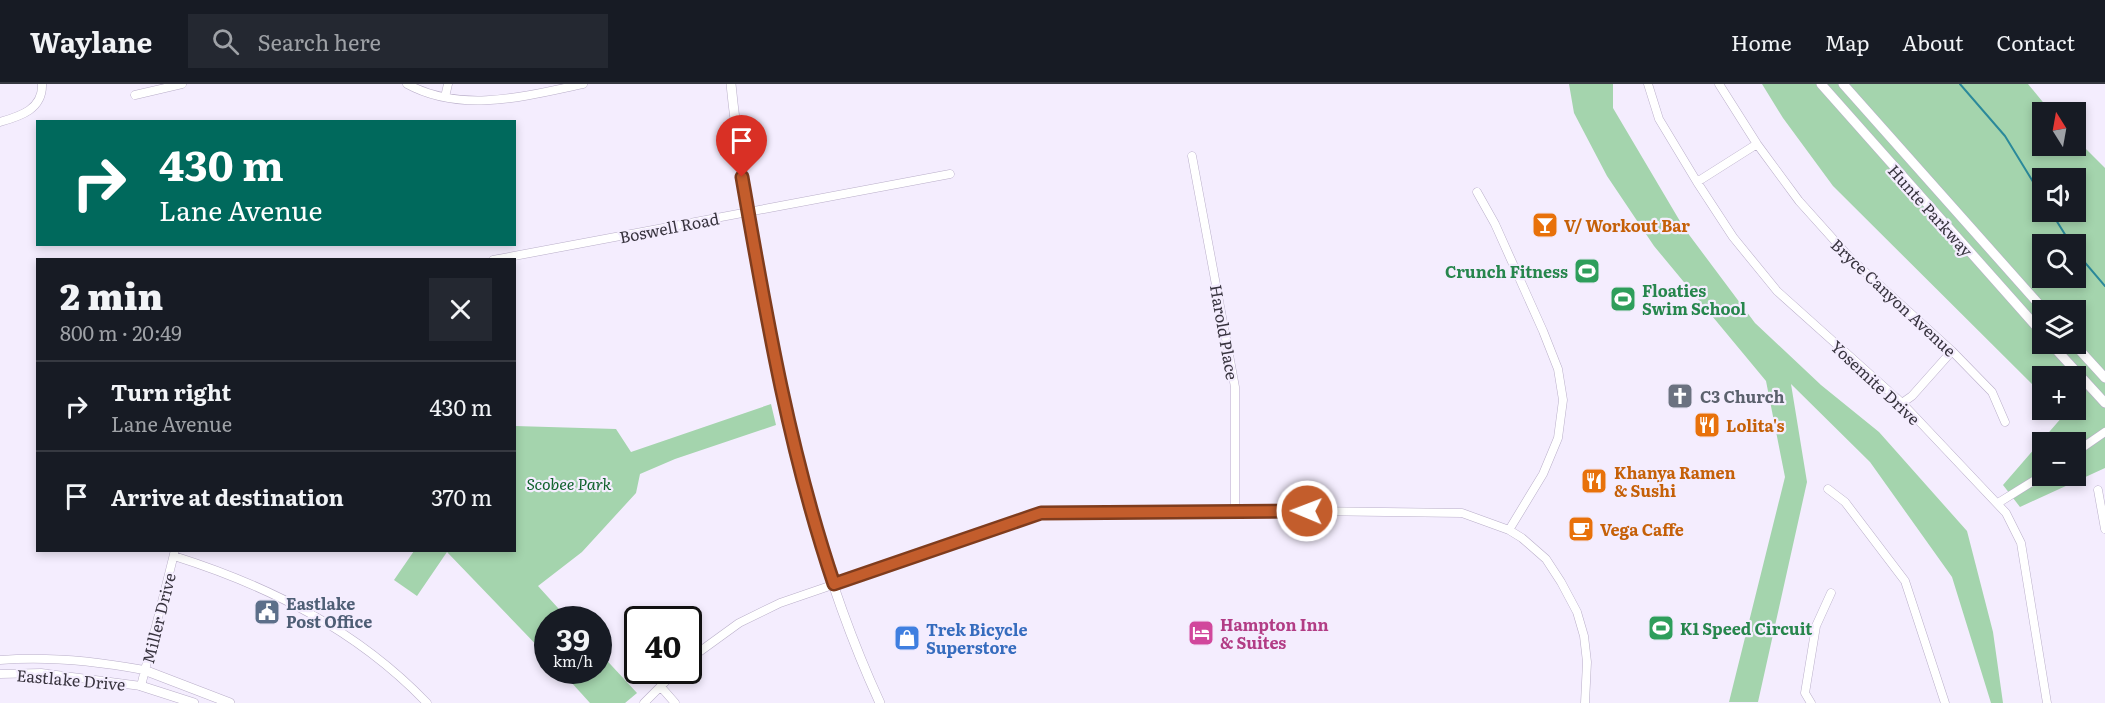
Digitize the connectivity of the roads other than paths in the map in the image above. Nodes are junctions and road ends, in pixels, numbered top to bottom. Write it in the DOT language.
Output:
graph roads {
  1 [pos="42,84"];
  2 [pos="182,84"];
  3 [pos="407,84"];
  4 [pos="448,84"];
  5 [pos="584,84"];
  6 [pos="731,84"];
  7 [pos="1648,84"];
  8 [pos="1719,84"];
  9 [pos="1821,84"];
  10 [pos="1843,84"];
  11 [pos="558,87"];
  12 [pos="135,95"];
  13 [pos="445,97"];
  14 [pos="0,122"];
  15 [pos="1757,144"];
  16 [pos="1192,156"];
  17 [pos="950,174"];
  18 [pos="1697,182"];
  19 [pos="1477,192"];
  20 [pos="748,212"];
  21 [pos="504,258"];
  22 [pos="2035,300"];
  23 [pos="2032,322"];
  24 [pos="1952,351"];
  25 [pos="2060,354"];
  26 [pos="2083,354"];
  27 [pos="2105,378"];
  28 [pos="1902,403"];
  29 [pos="2105,403"];
  30 [pos="2005,422"];
  31 [pos="2105,432"];
  32 [pos="2086,445"];
  33 [pos="2032,482"];
  34 [pos="1828,489"];
  35 [pos="2098,490"];
  36 [pos="1998,503"];
  37 [pos="1235,510"];
  38 [pos="2105,529"];
  39 [pos="1509,530"];
  40 [pos="174,553"];
  41 [pos="834,584"];
  42 [pos="1831,594"];
  43 [pos="702,650"];
  44 [pos="0,660"];
  45 [pos="144,669"];
  46 [pos="0,674"];
  47 [pos="664,684"];
  48 [pos="141,686"];
  49 [pos="661,687"];
  50 [pos="194,703"];
  51 [pos="230,703"];
  52 [pos="427,703"];
  53 [pos="644,703"];
  54 [pos="675,703"];
  55 [pos="880,703"];
  56 [pos="1585,703"];
  57 [pos="1811,703"];
  58 [pos="1945,703"];
  59 [pos="2047,703"];
  1 -- 14 [label="street"];
  2 -- 12 [label="street"];
  3 -- 13 [label="street"];
  4 -- 13 [label="street"];
  5 -- 11 [label="street"];
  6 -- 20 [label="main road"];
  7 -- 18 [label="street, Yosemite Drive"];
  8 -- 15 [label="street, Bryce Canyon Avenue"];
  9 -- 23 [label="main road, Hunte Parkway"];
  10 -- 22 [label="main road, Hunte Parkway"];
  11 -- 13 [label="street"];
  15 -- 18 [label="street"];
  15 -- 24 [label="street, Bryce Canyon Avenue"];
  16 -- 37 [label="street, Harold Place"];
  17 -- 20 [label="street, Boswell Road"];
  18 -- 28 [label="street, Yosemite Drive"];
  19 -- 39 [label="street"];
  20 -- 21 [label="street, Boswell Road"];
  20 -- 41 [label="main road"];
  24 -- 28 [label="street"];
  24 -- 30 [label="street, Bryce Canyon Avenue"];
  25 -- 29 [label="main road"];
  26 -- 27 [label="main road"];
  28 -- 36 [label="street, Yosemite Drive"];
  31 -- 32 [label="street"];
  33 -- 36 [label="street"];
  34 -- 58 [label="street"];
  35 -- 38 [label="street"];
  36 -- 59 [label="street, Yosemite Drive"];
  37 -- 39 [label="street"];
  37 -- 41 [label="street"];
  39 -- 56 [label="street"];
  40 -- 45 [label="street, Miller Drive"];
  40 -- 52 [label="street"];
  41 -- 43 [label="street"];
  41 -- 55 [label="main road"];
  42 -- 57 [label="street"];
  44 -- 45 [label="street, Eastlake Drive"];
  45 -- 48 [label="street, Miller Drive"];
  45 -- 51 [label="main road"];
  46 -- 48 [label="street, Eastlake Drive"];
  47 -- 49 [label="street"];
  48 -- 50 [label="main road"];
  49 -- 53 [label="street"];
  49 -- 54 [label="street"];
}
